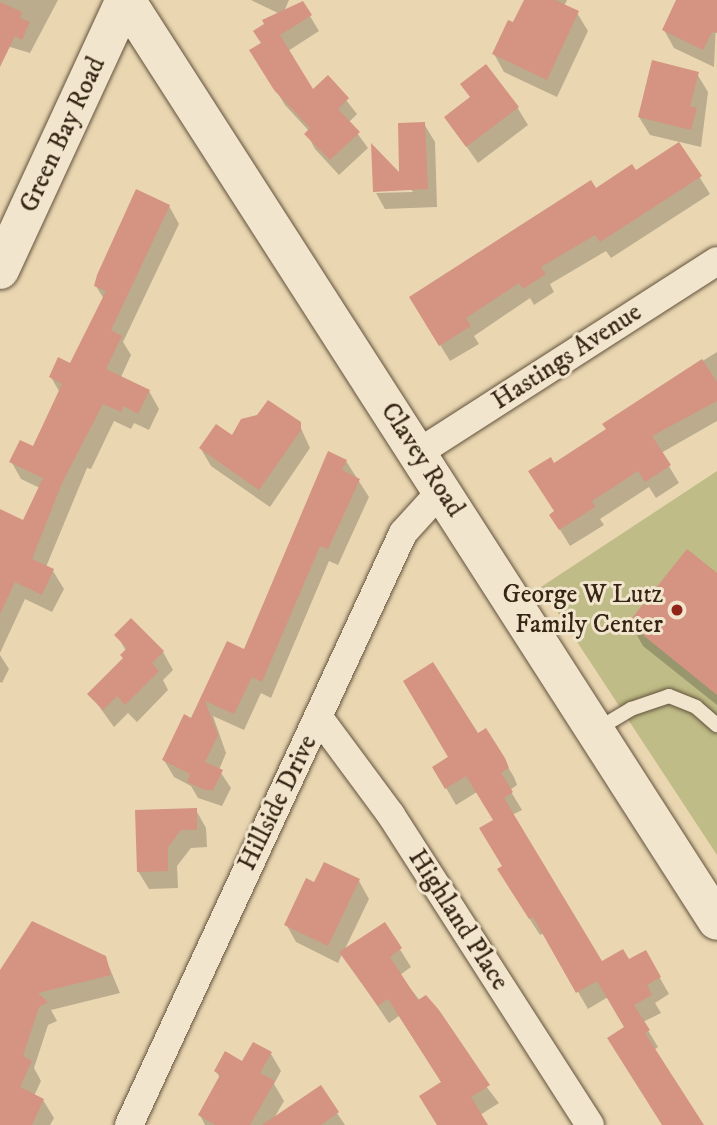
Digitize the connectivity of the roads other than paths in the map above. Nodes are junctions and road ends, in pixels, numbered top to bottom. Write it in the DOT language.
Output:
graph roads {
  1 [pos="125,0"];
  2 [pos="717,261"];
  3 [pos="0,271"];
  4 [pos="418,453"];
  5 [pos="442,490"];
  6 [pos="320,719"];
  7 [pos="717,725"];
  8 [pos="595,731"];
  9 [pos="717,921"];
  10 [pos="129,1125"];
  11 [pos="590,1125"];
  1 -- 3 [label="main road, Green Bay Road"];
  1 -- 4 [label="main road, Clavey Road"];
  2 -- 4 [label="street, Hastings Avenue"];
  4 -- 5 [label="main road, Clavey Road"];
  5 -- 6 [label="street, Hillside Drive"];
  5 -- 8 [label="main road, Clavey Road"];
  6 -- 10 [label="street, Hillside Drive"];
  6 -- 11 [label="street, Highland Place"];
  7 -- 8 [label="lane"];
  8 -- 9 [label="main road, Clavey Road"];
}
